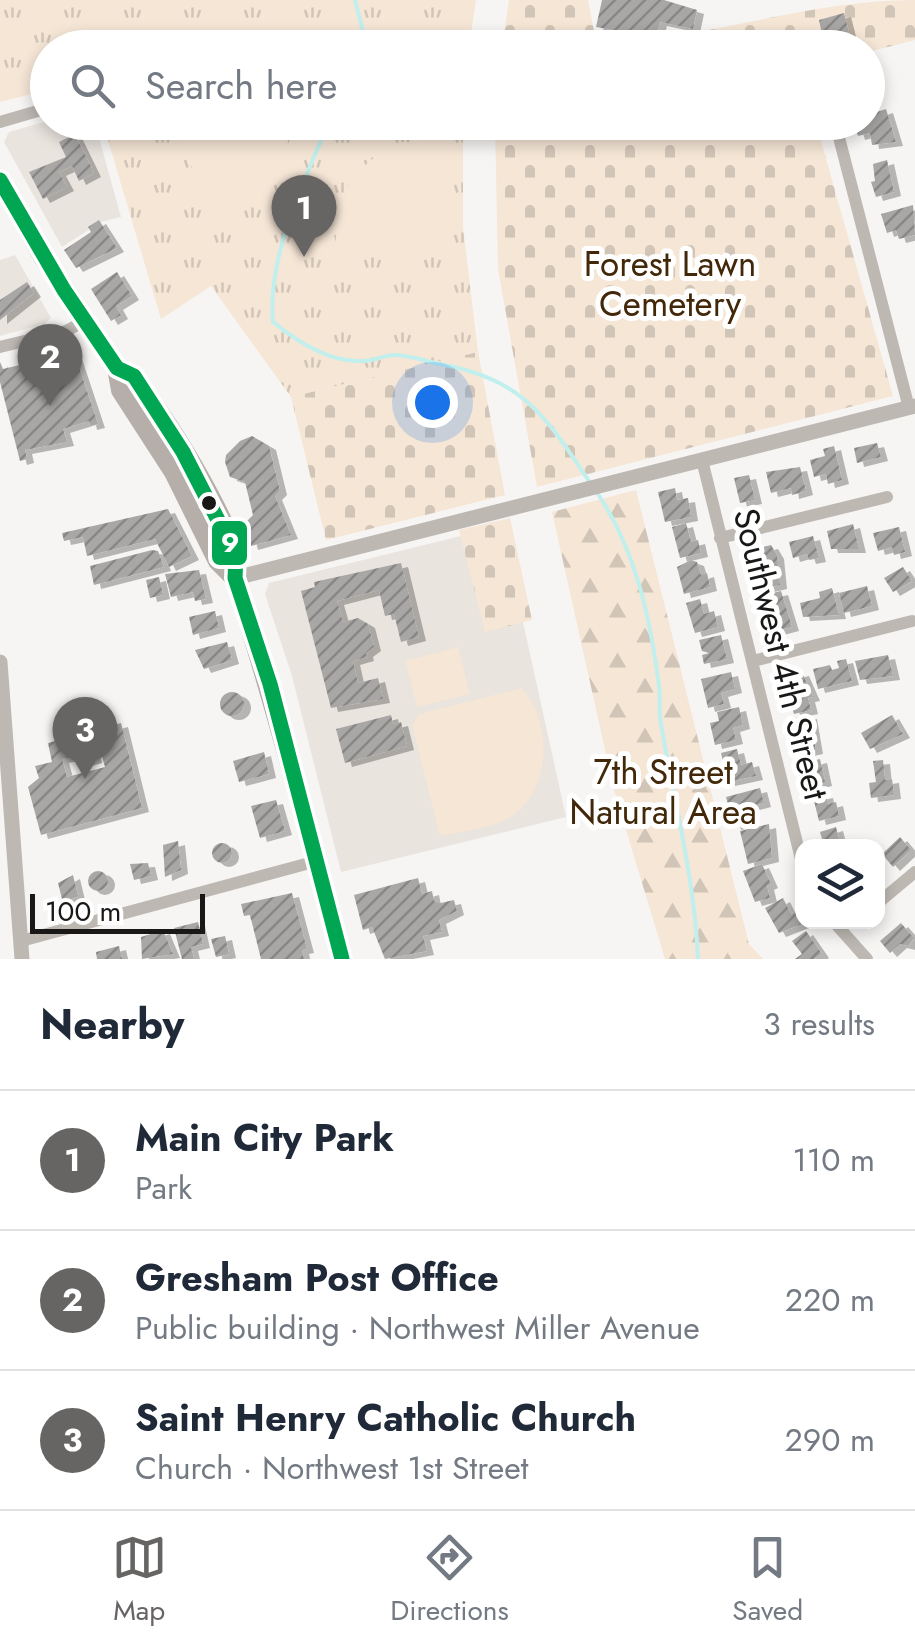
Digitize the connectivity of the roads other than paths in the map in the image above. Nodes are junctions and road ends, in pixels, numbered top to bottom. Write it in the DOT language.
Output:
graph roads {
  1 [pos="30,113"];
  2 [pos="0,122"];
  3 [pos="840,140"];
  4 [pos="0,180"];
  5 [pos="85,321"];
  6 [pos="0,348"];
  7 [pos="912,407"];
  8 [pos="702,460"];
  9 [pos="887,497"];
  10 [pos="720,538"];
  11 [pos="235,578"];
  12 [pos="912,622"];
  13 [pos="0,662"];
  14 [pos="753,662"];
  15 [pos="796,839"];
  16 [pos="317,861"];
  17 [pos="915,872"];
  18 [pos="885,897"];
  19 [pos="840,929"];
  20 [pos="21,940"];
  21 [pos="22,959"];
  22 [pos="342,959"];
  23 [pos="867,959"];
  1 -- 2 [label="street"];
  3 -- 7 [label="street"];
  4 -- 5 [label="main road"];
  5 -- 6 [label="street"];
  5 -- 11 [label="main road"];
  7 -- 8 [label="street"];
  8 -- 10 [label="street, Southwest 4th Street"];
  8 -- 11 [label="street"];
  9 -- 10 [label="street"];
  10 -- 14 [label="street, Southwest 4th Street"];
  11 -- 16 [label="main road"];
  12 -- 14 [label="street"];
  13 -- 20 [label="street"];
  14 -- 15 [label="street, Southwest 4th Street"];
  16 -- 20 [label="street"];
  16 -- 22 [label="main road"];
  17 -- 18 [label="street"];
  19 -- 23 [label="street"];
  20 -- 21 [label="street"];
}
